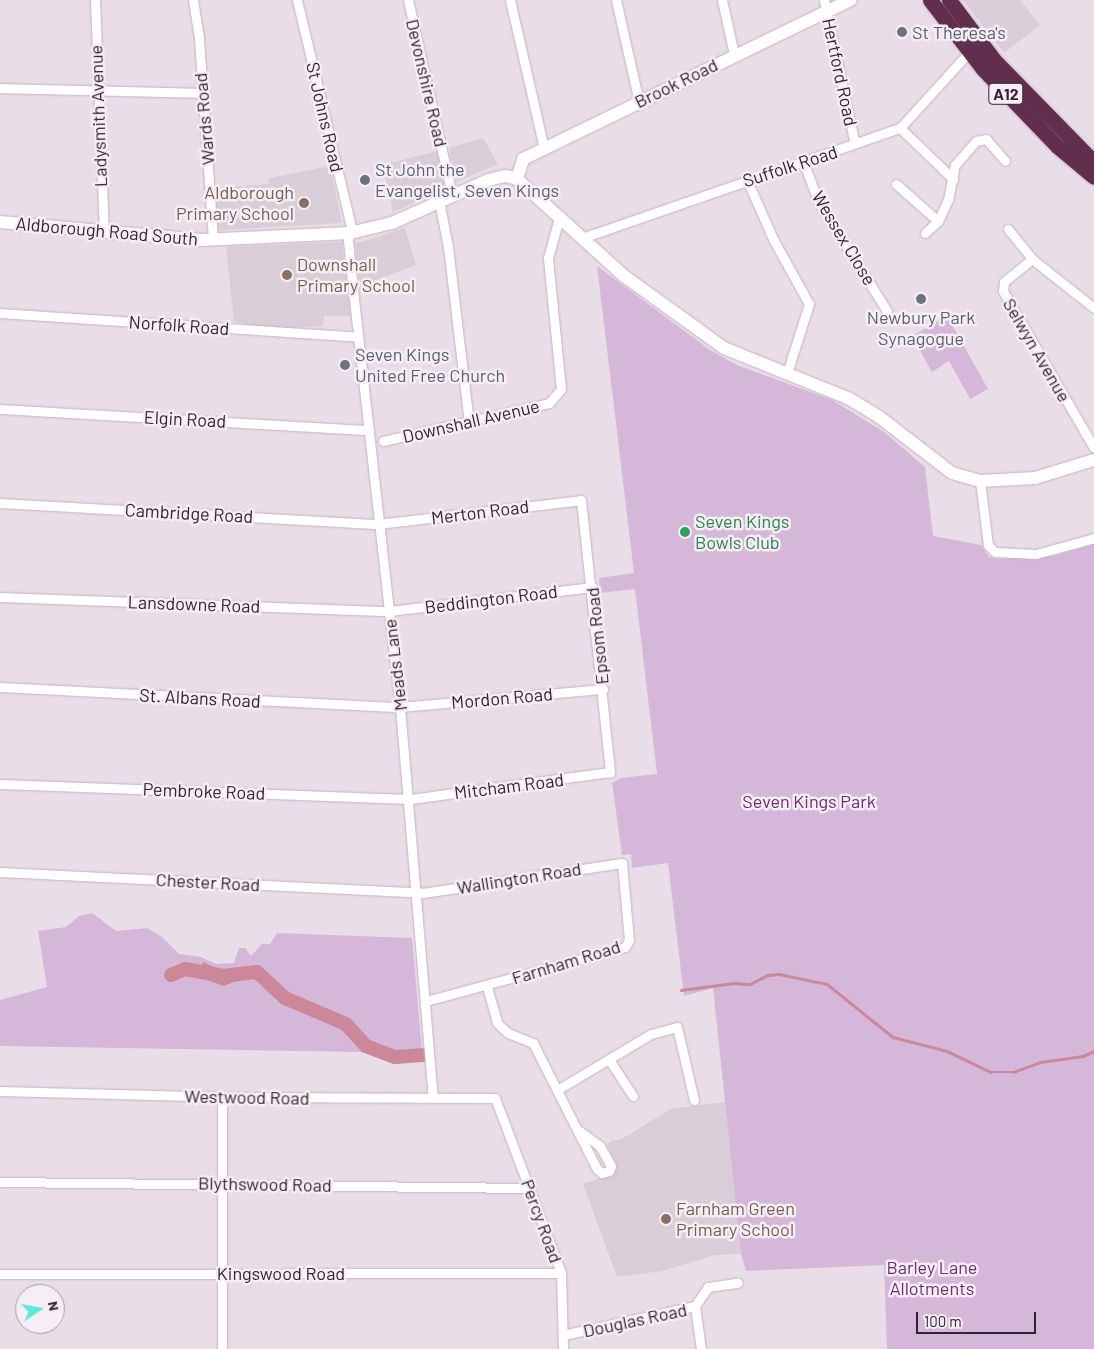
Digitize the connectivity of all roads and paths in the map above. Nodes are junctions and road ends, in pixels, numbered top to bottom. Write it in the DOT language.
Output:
graph roads {
  1 [pos="95,0"];
  2 [pos="194,0"];
  3 [pos="297,0"];
  4 [pos="408,0"];
  5 [pos="510,0"];
  6 [pos="616,0"];
  7 [pos="722,0"];
  8 [pos="850,0"];
  9 [pos="930,0"];
  10 [pos="949,0"];
  11 [pos="825,6"];
  12 [pos="970,51"];
  13 [pos="734,54"];
  14 [pos="0,88"];
  15 [pos="96,90"];
  16 [pos="202,93"];
  17 [pos="638,102"];
  18 [pos="900,128"];
  19 [pos="855,144"];
  20 [pos="544,149"];
  21 [pos="1091,154"];
  22 [pos="1005,160"];
  23 [pos="804,164"];
  24 [pos="1094,177"];
  25 [pos="517,179"];
  26 [pos="953,179"];
  27 [pos="748,180"];
  28 [pos="896,184"];
  29 [pos="452,195"];
  30 [pos="439,202"];
  31 [pos="558,218"];
  32 [pos="938,221"];
  33 [pos="0,222"];
  34 [pos="1008,229"];
  35 [pos="104,232"];
  36 [pos="350,233"];
  37 [pos="925,233"];
  38 [pos="582,238"];
  39 [pos="213,240"];
  40 [pos="1032,259"];
  41 [pos="1094,308"];
  42 [pos="887,311"];
  43 [pos="0,313"];
  44 [pos="358,337"];
  45 [pos="787,373"];
  46 [pos="0,409"];
  47 [pos="469,422"];
  48 [pos="369,430"];
  49 [pos="383,441"];
  50 [pos="1094,448"];
  51 [pos="1094,460"];
  52 [pos="980,481"];
  53 [pos="581,500"];
  54 [pos="0,503"];
  55 [pos="378,524"];
  56 [pos="1094,538"];
  57 [pos="593,587"];
  58 [pos="0,597"];
  59 [pos="389,611"];
  60 [pos="0,687"];
  61 [pos="603,689"];
  62 [pos="400,707"];
  63 [pos="610,772"];
  64 [pos="0,784"];
  65 [pos="409,798"];
  66 [pos="622,863"];
  67 [pos="0,872"];
  68 [pos="416,893"];
  69 [pos="487,986"];
  70 [pos="426,1002"];
  71 [pos="610,1061"];
  72 [pos="557,1090"];
  73 [pos="0,1091"];
  74 [pos="633,1096"];
  75 [pos="222,1097"];
  76 [pos="433,1098"];
  77 [pos="495,1098"];
  78 [pos="694,1100"];
  79 [pos="579,1131"];
  80 [pos="0,1182"];
  81 [pos="222,1182"];
  82 [pos="530,1188"];
  83 [pos="221,1273"];
  84 [pos="561,1273"];
  85 [pos="0,1274"];
  86 [pos="738,1283"];
  87 [pos="695,1306"];
  88 [pos="563,1336"];
  89 [pos="222,1349"];
  90 [pos="563,1349"];
  91 [pos="701,1349"];
  1 -- 15 [label="street, Ladysmith Avenue"];
  2 -- 16 [label="street, Wards Road"];
  3 -- 36 [label="street, St Johns Road"];
  4 -- 29 [label="street, Devonshire Road"];
  5 -- 20 [label="street"];
  6 -- 17 [label="street"];
  7 -- 13 [label="street"];
  8 -- 11 [label="street, Brook Road"];
  9 -- 12 [label="highway, A12"];
  10 -- 21 [label="highway, A12"];
  11 -- 13 [label="street, Brook Road"];
  11 -- 19 [label="street, Hertford Road"];
  12 -- 18 [label="street, Suffolk Road"];
  12 -- 24 [label="highway, A12"];
  13 -- 17 [label="street, Brook Road"];
  14 -- 15 [label="street"];
  15 -- 16 [label="street"];
  15 -- 35 [label="street, Ladysmith Avenue"];
  16 -- 39 [label="street, Wards Road"];
  17 -- 20 [label="street, Brook Road"];
  18 -- 19 [label="street, Suffolk Road"];
  18 -- 26 [label="street"];
  19 -- 23 [label="street, Suffolk Road"];
  20 -- 25 [label="street, Brook Road"];
  22 -- 26 [label="street"];
  23 -- 27 [label="street, Suffolk Road"];
  23 -- 42 [label="street, Wessex Close"];
  25 -- 29 [label="street, Aldborough Road South"];
  25 -- 31 [label="street"];
  26 -- 32 [label="street"];
  27 -- 38 [label="street, Suffolk Road"];
  27 -- 45 [label="street"];
  28 -- 32 [label="street"];
  29 -- 30 [label="street, Aldborough Road South"];
  30 -- 36 [label="street, Aldborough Road South"];
  30 -- 47 [label="street"];
  31 -- 38 [label="street"];
  31 -- 47 [label="street, Downshall Avenue"];
  32 -- 37 [label="street"];
  33 -- 35 [label="street, Aldborough Road South"];
  34 -- 40 [label="street"];
  35 -- 39 [label="street, Aldborough Road South"];
  36 -- 39 [label="street, Aldborough Road South"];
  36 -- 44 [label="street, Meads Lane"];
  38 -- 45 [label="street"];
  40 -- 41 [label="street"];
  40 -- 50 [label="street, Selwyn Avenue"];
  43 -- 44 [label="street, Norfolk Road"];
  44 -- 48 [label="street, Meads Lane"];
  45 -- 52 [label="street"];
  46 -- 48 [label="street, Elgin Road"];
  47 -- 49 [label="street, Downshall Avenue"];
  48 -- 55 [label="street, Meads Lane"];
  51 -- 52 [label="street"];
  52 -- 56 [label="street"];
  53 -- 55 [label="street, Merton Road"];
  53 -- 57 [label="street, Epsom Road"];
  54 -- 55 [label="street, Cambridge Road"];
  55 -- 59 [label="street, Meads Lane"];
  57 -- 59 [label="street, Beddington Road"];
  57 -- 61 [label="street, Epsom Road"];
  58 -- 59 [label="street, Lansdowne Road"];
  59 -- 62 [label="street, Meads Lane"];
  60 -- 62 [label="street, St. Albans Road"];
  61 -- 62 [label="street, Mordon Road"];
  61 -- 63 [label="street, Epsom Road"];
  62 -- 65 [label="street, Meads Lane"];
  63 -- 65 [label="street, Mitcham Road"];
  64 -- 65 [label="street, Pembroke Road"];
  65 -- 68 [label="street, Meads Lane"];
  66 -- 68 [label="street, Wallington Road"];
  66 -- 69 [label="street, Farnham Road"];
  67 -- 68 [label="street, Chester Road"];
  68 -- 70 [label="street, Meads Lane"];
  69 -- 70 [label="street, Farnham Road"];
  69 -- 72 [label="street"];
  70 -- 76 [label="street, Meads Lane"];
  71 -- 72 [label="street"];
  71 -- 74 [label="street"];
  71 -- 78 [label="street"];
  72 -- 79 [label="street"];
  73 -- 75 [label="street, Westwood Road"];
  75 -- 76 [label="street, Westwood Road"];
  75 -- 81 [label="street"];
  76 -- 77 [label="street, Westwood Road"];
  77 -- 82 [label="street, Percy Road"];
  79 -- 79 [label="street"];
  80 -- 81 [label="street, Blythswood Road"];
  81 -- 82 [label="street, Blythswood Road"];
  81 -- 83 [label="street"];
  82 -- 84 [label="street, Percy Road"];
  83 -- 84 [label="street, Kingswood Road"];
  83 -- 85 [label="street, Kingswood Road"];
  83 -- 89 [label="street"];
  84 -- 88 [label="street, Percy Road"];
  86 -- 87 [label="street"];
  87 -- 88 [label="street, Douglas Road"];
  87 -- 91 [label="street, Douglas Road"];
  88 -- 90 [label="street, Percy Road"];
}
